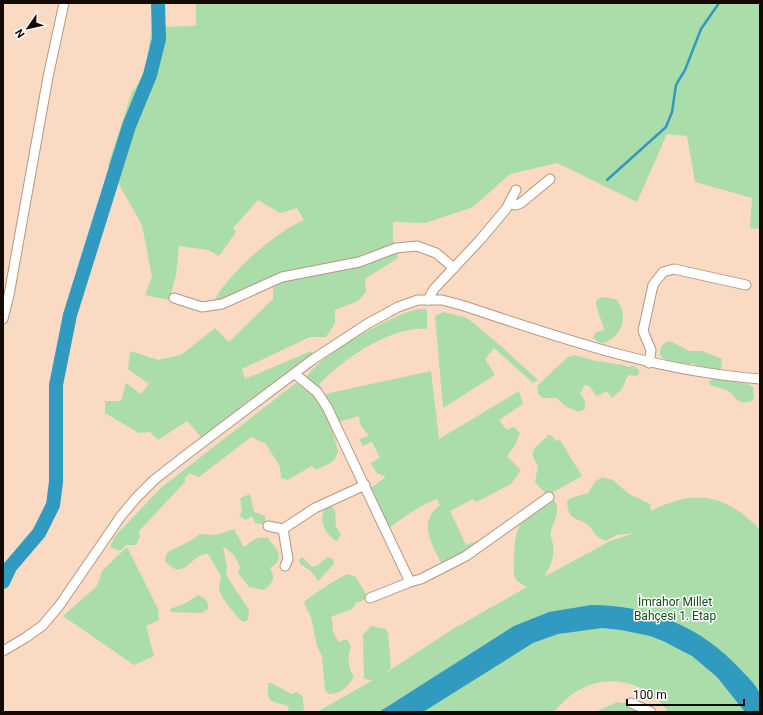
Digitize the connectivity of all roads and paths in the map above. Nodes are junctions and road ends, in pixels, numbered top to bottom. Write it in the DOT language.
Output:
graph roads {
  1 [pos="64,3"];
  2 [pos="550,179"];
  3 [pos="516,190"];
  4 [pos="510,204"];
  5 [pos="454,268"];
  6 [pos="746,285"];
  7 [pos="174,298"];
  8 [pos="428,300"];
  9 [pos="3,319"];
  10 [pos="649,363"];
  11 [pos="295,374"];
  12 [pos="760,379"];
  13 [pos="365,485"];
  14 [pos="549,498"];
  15 [pos="268,526"];
  16 [pos="283,529"];
  17 [pos="285,566"];
  18 [pos="410,582"];
  19 [pos="370,598"];
  20 [pos="3,651"];
  21 [pos="631,703"];
  22 [pos="651,712"];
  1 -- 9 [label="street"];
  2 -- 4 [label="street"];
  3 -- 4 [label="street"];
  4 -- 5 [label="street"];
  5 -- 7 [label="street"];
  5 -- 8 [label="street"];
  6 -- 10 [label="street"];
  8 -- 10 [label="street"];
  8 -- 11 [label="street"];
  10 -- 12 [label="street"];
  11 -- 13 [label="street"];
  11 -- 20 [label="street"];
  13 -- 16 [label="street"];
  13 -- 18 [label="street"];
  14 -- 18 [label="street"];
  15 -- 16 [label="street"];
  16 -- 17 [label="street"];
  18 -- 19 [label="street"];
  21 -- 22 [label="street"];
}
